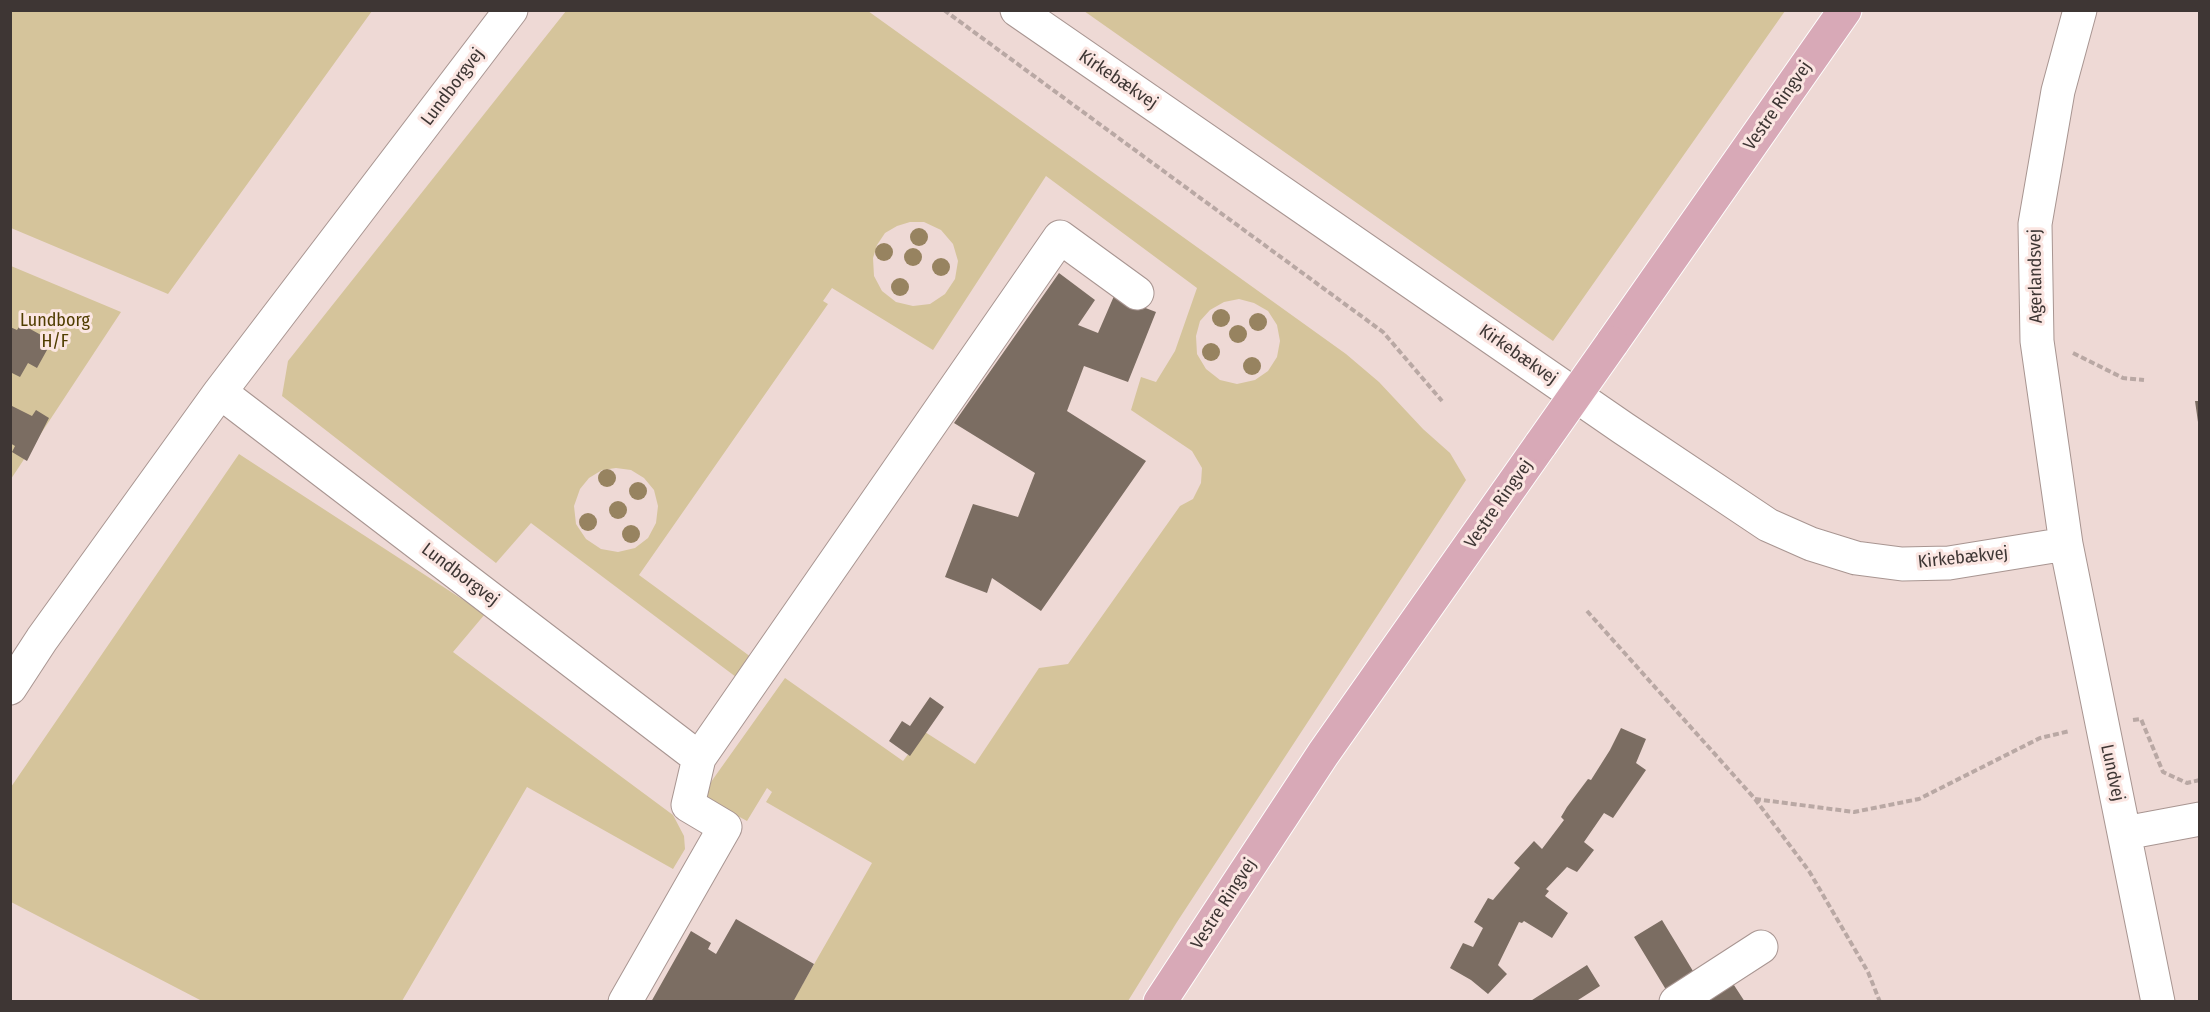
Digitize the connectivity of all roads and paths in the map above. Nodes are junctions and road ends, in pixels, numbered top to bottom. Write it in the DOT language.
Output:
graph roads {
  1 [pos="511,10"];
  2 [pos="944,10"];
  3 [pos="1017,10"];
  4 [pos="1845,10"];
  5 [pos="2080,10"];
  6 [pos="1137,293"];
  7 [pos="2067,354"];
  8 [pos="2144,380"];
  9 [pos="220,392"];
  10 [pos="1442,401"];
  11 [pos="2066,544"];
  12 [pos="1587,611"];
  13 [pos="10,688"];
  14 [pos="2101,723"];
  15 [pos="699,758"];
  16 [pos="2199,780"];
  17 [pos="1755,799"];
  18 [pos="2199,819"];
  19 [pos="2125,833"];
  20 [pos="1761,947"];
  21 [pos="625,1002"];
  22 [pos="1160,1002"];
  23 [pos="1676,1002"];
  24 [pos="1880,1002"];
  25 [pos="2157,1002"];
  1 -- 9 [label="street, Lundborgvej"];
  2 -- 10 [label="path"];
  3 -- 11 [label="street, Kirkebækvej"];
  4 -- 22 [label="main road, Vestre Ringvej, bridge"];
  5 -- 11 [label="street, Agerlandsvej"];
  6 -- 15 [label="street"];
  7 -- 8 [label="path"];
  9 -- 13 [label="street, Lundborgvej"];
  9 -- 15 [label="street, Lundborgvej"];
  11 -- 14 [label="street, Lundvej"];
  12 -- 17 [label="path"];
  14 -- 16 [label="path"];
  14 -- 17 [label="path"];
  14 -- 19 [label="street, Lundvej"];
  15 -- 21 [label="street"];
  17 -- 24 [label="path"];
  18 -- 19 [label="street"];
  19 -- 25 [label="street, Lundvej"];
  20 -- 23 [label="street"];
}
